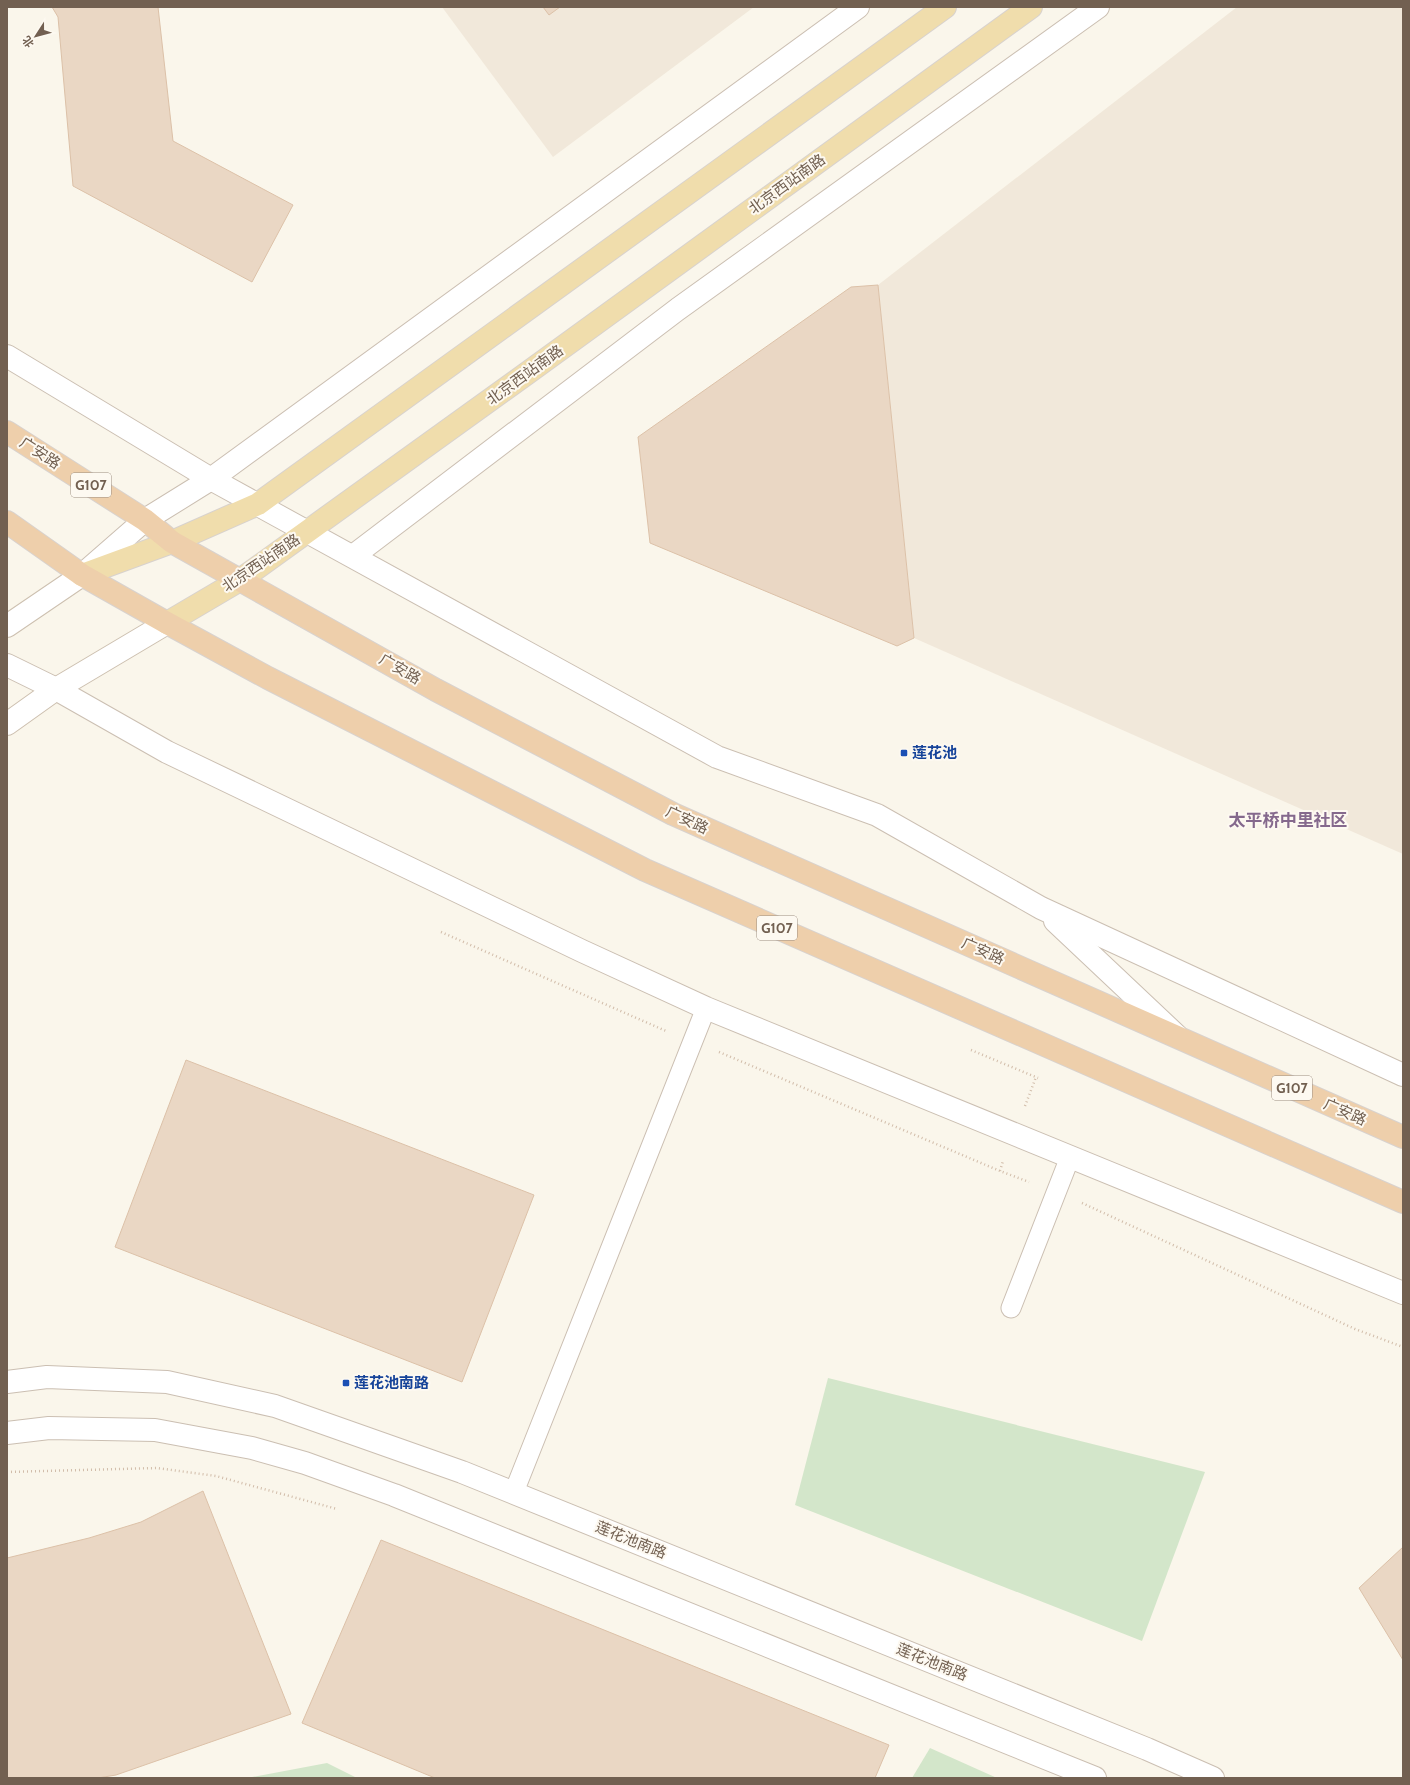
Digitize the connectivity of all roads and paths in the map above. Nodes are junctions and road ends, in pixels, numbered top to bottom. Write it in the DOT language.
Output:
graph roads {
  1 [pos="858,7"];
  2 [pos="946,7"];
  3 [pos="1031,7"];
  4 [pos="1098,7"];
  5 [pos="7,356"];
  6 [pos="7,432"];
  7 [pos="211,479"];
  8 [pos="258,504"];
  9 [pos="144,520"];
  10 [pos="7,522"];
  11 [pos="307,532"];
  12 [pos="172,542"];
  13 [pos="353,556"];
  14 [pos="82,575"];
  15 [pos="240,580"];
  16 [pos="167,623"];
  17 [pos="7,626"];
  18 [pos="7,665"];
  19 [pos="56,689"];
  20 [pos="7,724"];
  21 [pos="1041,908"];
  22 [pos="441,932"];
  23 [pos="706,1008"];
  24 [pos="1181,1039"];
  25 [pos="693,1040"];
  26 [pos="971,1050"];
  27 [pos="1403,1074"];
  28 [pos="1036,1077"];
  29 [pos="1403,1137"];
  30 [pos="1070,1157"];
  31 [pos="1056,1192"];
  32 [pos="1403,1202"];
  33 [pos="1403,1292"];
  34 [pos="1011,1308"];
  35 [pos="1403,1347"];
  36 [pos="7,1382"];
  37 [pos="7,1433"];
  38 [pos="7,1472"];
  39 [pos="514,1492"];
  40 [pos="341,1510"];
  41 [pos="1095,1778"];
  42 [pos="1213,1778"];
  1 -- 7 [label="street"];
  2 -- 8 [label="main road"];
  3 -- 11 [label="main road, 北京西站南路"];
  4 -- 13 [label="street"];
  5 -- 7 [label="street"];
  6 -- 9 [label="highway, 广安路 / G107"];
  7 -- 8 [label="street"];
  7 -- 9 [label="street"];
  8 -- 11 [label="street"];
  8 -- 12 [label="main road"];
  9 -- 12 [label="highway, 广安路 / G107"];
  9 -- 14 [label="street"];
  10 -- 14 [label="highway, G107"];
  11 -- 13 [label="street"];
  11 -- 15 [label="main road, 北京西站南路"];
  12 -- 14 [label="main road"];
  12 -- 15 [label="highway, 广安路 / G107"];
  13 -- 21 [label="street"];
  14 -- 16 [label="highway, G107"];
  14 -- 17 [label="street"];
  15 -- 16 [label="main road, 北京西站南路"];
  15 -- 24 [label="highway, 广安路 / G107"];
  16 -- 19 [label="street, 北京西站南路"];
  16 -- 32 [label="highway, G107"];
  18 -- 19 [label="street"];
  19 -- 20 [label="street, 北京西站南路"];
  19 -- 23 [label="street"];
  21 -- 24 [label="street"];
  21 -- 27 [label="street"];
  22 -- 25 [label="path"];
  23 -- 25 [label="lane"];
  23 -- 30 [label="street"];
  24 -- 29 [label="highway, 广安路 / G107"];
  25 -- 31 [label="path"];
  25 -- 39 [label="lane"];
  26 -- 28 [label="path"];
  30 -- 31 [label="lane"];
  30 -- 33 [label="street"];
  31 -- 34 [label="lane"];
  31 -- 35 [label="path"];
  36 -- 39 [label="street, 莲花池南路"];
  37 -- 41 [label="street"];
  38 -- 40 [label="path"];
  39 -- 42 [label="street, 莲花池南路"];
}
